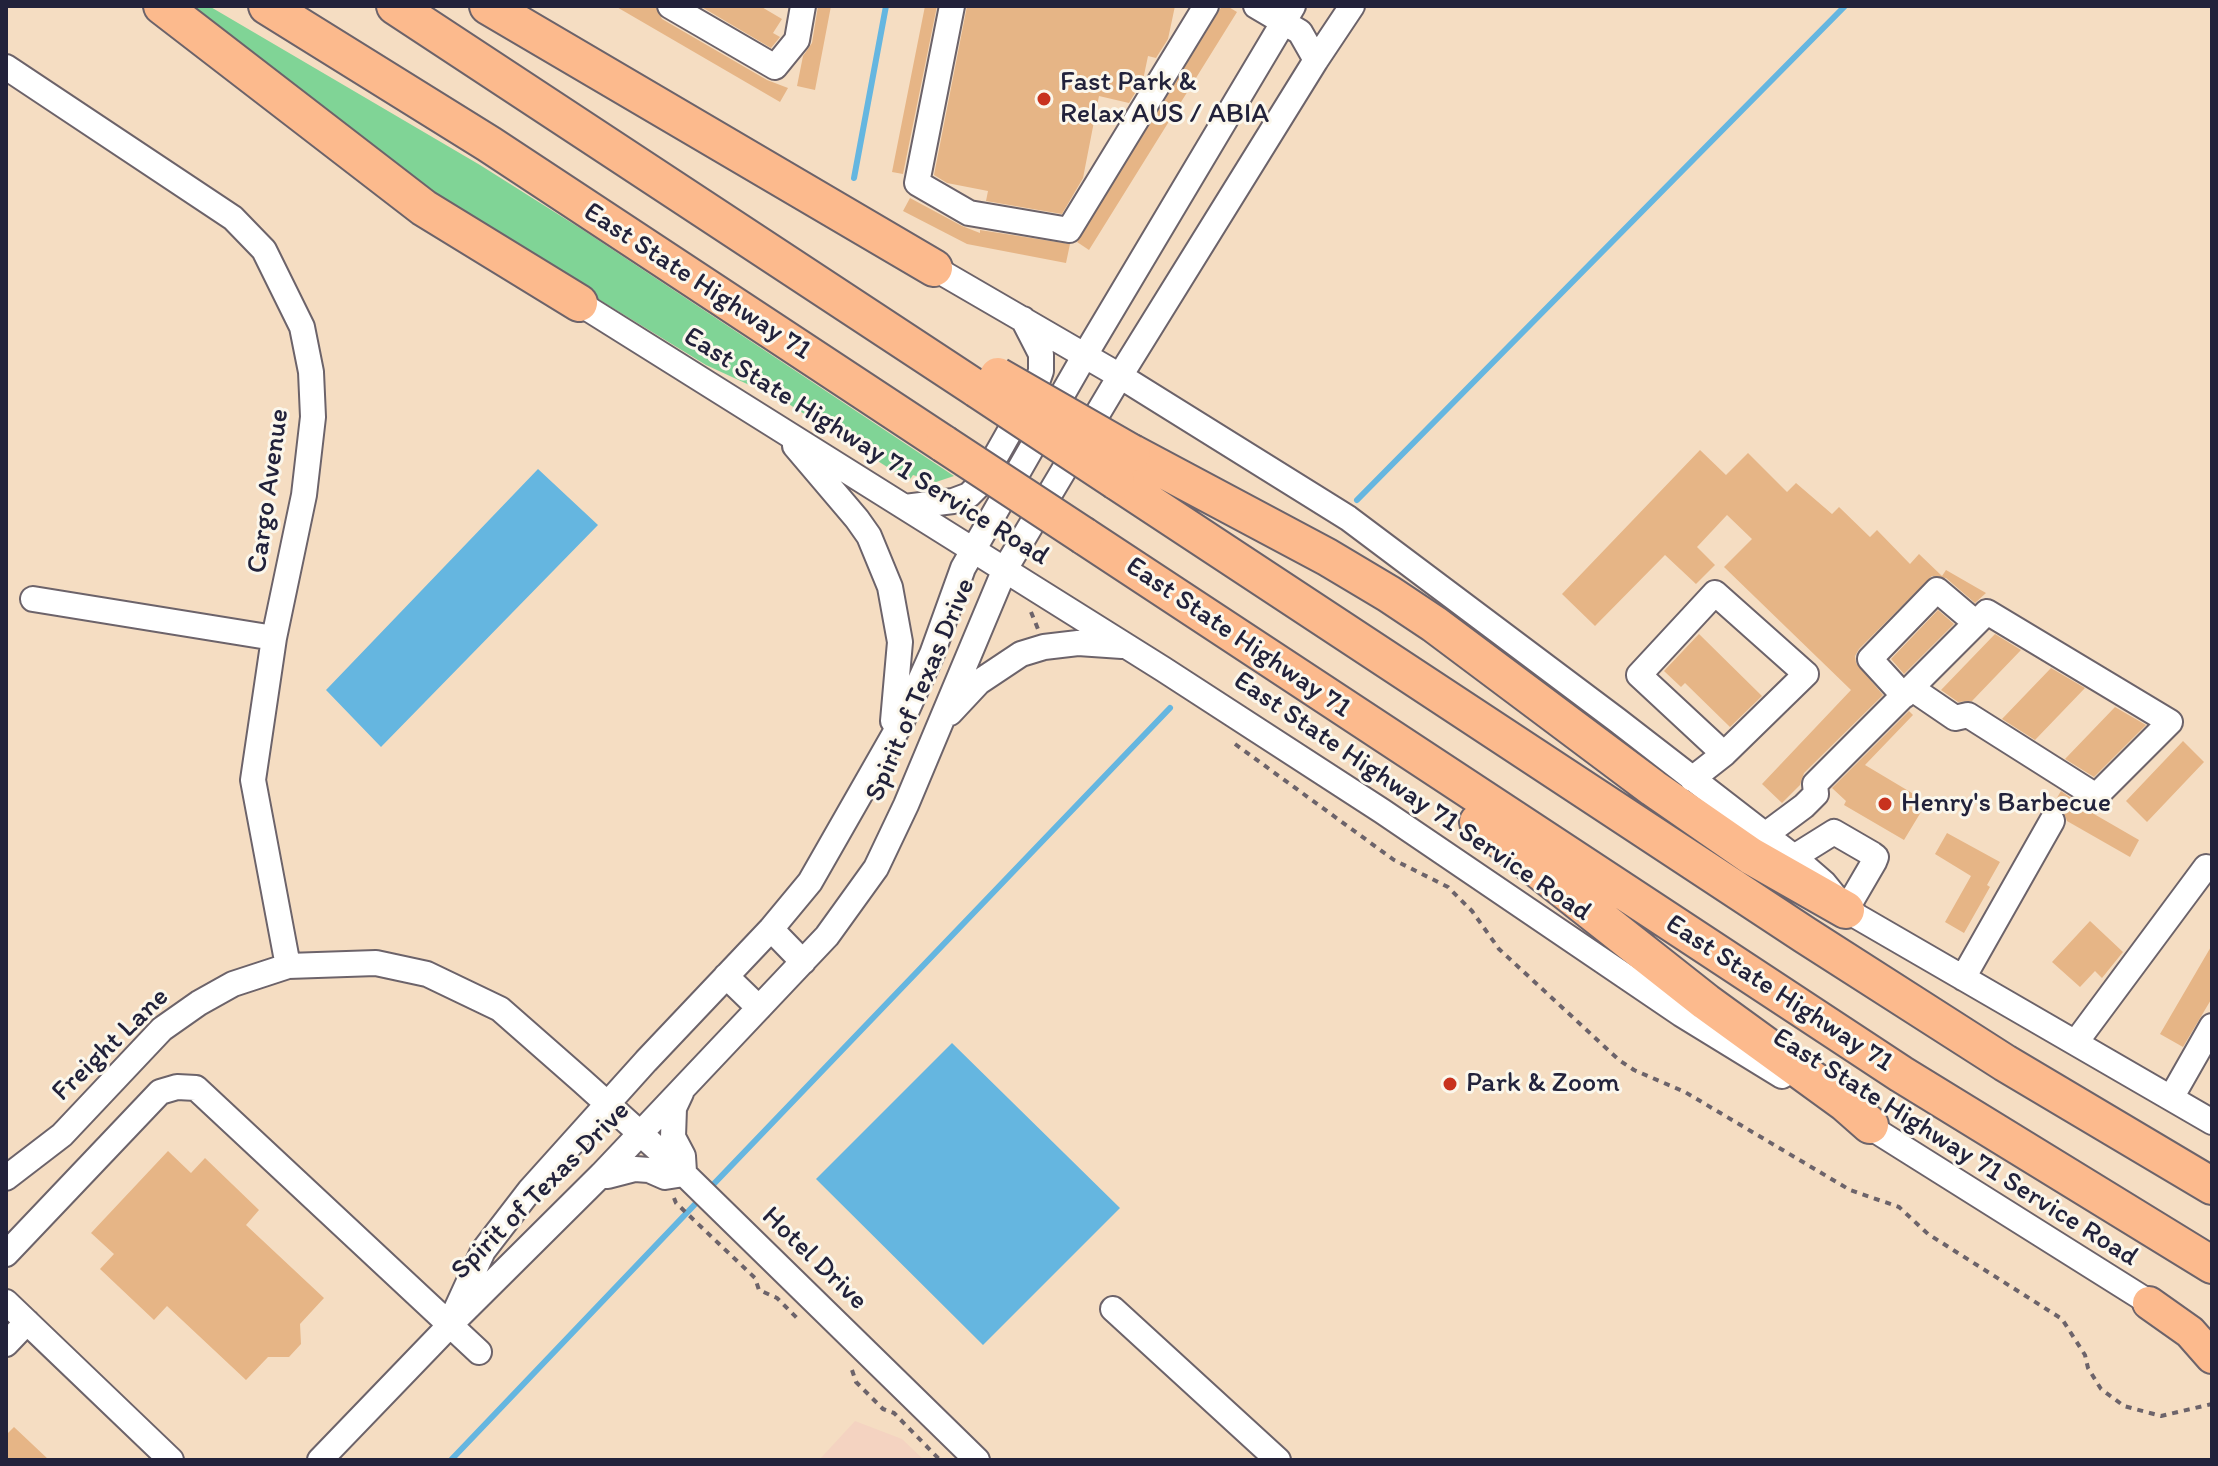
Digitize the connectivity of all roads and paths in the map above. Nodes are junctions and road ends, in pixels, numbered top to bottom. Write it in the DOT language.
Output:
graph roads {
  1 [pos="162,6"];
  2 [pos="267,6"];
  3 [pos="395,6"];
  4 [pos="488,6"];
  5 [pos="670,6"];
  6 [pos="803,6"];
  7 [pos="952,6"];
  8 [pos="1206,6"];
  9 [pos="1256,6"];
  10 [pos="1352,6"];
  11 [pos="1288,14"];
  12 [pos="1316,60"];
  13 [pos="6,67"];
  14 [pos="934,268"];
  15 [pos="579,303"];
  16 [pos="1023,319"];
  17 [pos="1085,355"];
  18 [pos="1120,376"];
  19 [pos="784,431"];
  20 [pos="1124,467"];
  21 [pos="905,507"];
  22 [pos="974,550"];
  23 [pos="1005,569"];
  24 [pos="33,599"];
  25 [pos="1976,623"];
  26 [pos="274,638"];
  27 [pos="1128,646"];
  28 [pos="1907,692"];
  29 [pos="938,727"];
  30 [pos="891,737"];
  31 [pos="1234,743"];
  32 [pos="1724,754"];
  33 [pos="1421,759"];
  34 [pos="1692,779"];
  35 [pos="2052,821"];
  36 [pos="1765,835"];
  37 [pos="1794,857"];
  38 [pos="2206,867"];
  39 [pos="1846,910"];
  40 [pos="1666,920"];
  41 [pos="771,929"];
  42 [pos="803,962"];
  43 [pos="288,966"];
  44 [pos="726,976"];
  45 [pos="1963,978"];
  46 [pos="759,1008"];
  47 [pos="2212,1026"];
  48 [pos="2076,1042"];
  49 [pos="682,1090"];
  50 [pos="2057,1094"];
  51 [pos="2171,1098"];
  52 [pos="606,1105"];
  53 [pos="2209,1112"];
  54 [pos="1870,1125"];
  55 [pos="639,1135"];
  56 [pos="602,1174"];
  57 [pos="6,1178"];
  58 [pos="689,1179"];
  59 [pos="2212,1186"];
  60 [pos="676,1203"];
  61 [pos="2212,1207"];
  62 [pos="2212,1242"];
  63 [pos="6,1254"];
  64 [pos="2212,1265"];
  65 [pos="6,1302"];
  66 [pos="2149,1303"];
  67 [pos="1113,1309"];
  68 [pos="27,1322"];
  69 [pos="451,1324"];
  70 [pos="810,1330"];
  71 [pos="2212,1339"];
  72 [pos="6,1344"];
  73 [pos="479,1352"];
  74 [pos="2212,1357"];
  75 [pos="842,1361"];
  76 [pos="2212,1404"];
  77 [pos="171,1460"];
  78 [pos="320,1460"];
  79 [pos="940,1460"];
  80 [pos="977,1460"];
  81 [pos="1278,1460"];
  1 -- 15 [label="highway"];
  2 -- 33 [label="highway, East State Highway 71, bridge"];
  3 -- 20 [label="highway, bridge"];
  4 -- 14 [label="highway"];
  5 -- 6 [label="street"];
  7 -- 8 [label="street"];
  9 -- 11 [label="street"];
  10 -- 12 [label="street, Spirit of Texas Drive"];
  11 -- 12 [label="street"];
  11 -- 17 [label="street, Spirit of Texas Drive"];
  12 -- 18 [label="street, Spirit of Texas Drive"];
  13 -- 26 [label="street, Cargo Avenue"];
  14 -- 16 [label="street"];
  15 -- 19 [label="street, East State Highway 71 Service Road"];
  16 -- 17 [label="street"];
  16 -- 21 [label="street"];
  17 -- 18 [label="street"];
  17 -- 22 [label="street, Spirit of Texas Drive"];
  18 -- 23 [label="street, Spirit of Texas Drive"];
  18 -- 34 [label="street"];
  19 -- 21 [label="street, East State Highway 71 Service Road"];
  19 -- 30 [label="street"];
  20 -- 39 [label="highway"];
  20 -- 50 [label="highway"];
  21 -- 22 [label="street, East State Highway 71 Service Road"];
  22 -- 23 [label="street, East State Highway 71 Service Road"];
  22 -- 30 [label="street, Spirit of Texas Drive"];
  23 -- 27 [label="street, East State Highway 71 Service Road"];
  23 -- 29 [label="street, Spirit of Texas Drive"];
  24 -- 26 [label="street"];
  25 -- 28 [label="street"];
  25 -- 28 [label="street"];
  25 -- 28 [label="street"];
  26 -- 43 [label="street, Cargo Avenue"];
  27 -- 29 [label="street"];
  27 -- 54 [label="street, East State Highway 71 Service Road"];
  28 -- 36 [label="street"];
  29 -- 42 [label="street, Spirit of Texas Drive"];
  30 -- 41 [label="street, Spirit of Texas Drive"];
  31 -- 76 [label="path"];
  32 -- 32 [label="street"];
  32 -- 34 [label="street"];
  33 -- 40 [label="highway, East State Highway 71"];
  33 -- 54 [label="highway"];
  34 -- 36 [label="street"];
  35 -- 45 [label="street"];
  36 -- 37 [label="street"];
  37 -- 39 [label="street"];
  37 -- 39 [label="street"];
  38 -- 48 [label="street"];
  39 -- 45 [label="street"];
  40 -- 62 [label="highway"];
  40 -- 64 [label="highway, East State Highway 71"];
  41 -- 42 [label="street"];
  41 -- 44 [label="street, Spirit of Texas Drive"];
  42 -- 46 [label="street, Spirit of Texas Drive"];
  43 -- 52 [label="street, Freight Lane"];
  43 -- 57 [label="street, Freight Lane"];
  44 -- 46 [label="street"];
  44 -- 52 [label="street, Spirit of Texas Drive"];
  45 -- 48 [label="street"];
  46 -- 49 [label="street, Spirit of Texas Drive"];
  47 -- 51 [label="street"];
  48 -- 51 [label="street"];
  49 -- 55 [label="street, Spirit of Texas Drive"];
  49 -- 58 [label="street"];
  50 -- 59 [label="highway"];
  50 -- 61 [label="highway"];
  51 -- 53 [label="street"];
  52 -- 55 [label="street, Hotel Drive"];
  52 -- 69 [label="street, Spirit of Texas Drive"];
  54 -- 66 [label="street, East State Highway 71 Service Road"];
  55 -- 56 [label="street, Spirit of Texas Drive"];
  55 -- 58 [label="street, Hotel Drive"];
  56 -- 58 [label="street"];
  56 -- 69 [label="street, Spirit of Texas Drive"];
  58 -- 80 [label="street, Hotel Drive"];
  60 -- 70 [label="path"];
  63 -- 69 [label="street"];
  65 -- 68 [label="street"];
  66 -- 71 [label="street, East State Highway 71 Service Road"];
  66 -- 74 [label="main road"];
  67 -- 81 [label="street"];
  68 -- 72 [label="street"];
  68 -- 77 [label="street"];
  69 -- 73 [label="street"];
  69 -- 78 [label="street, Spirit of Texas Drive"];
  75 -- 79 [label="path"];
}
